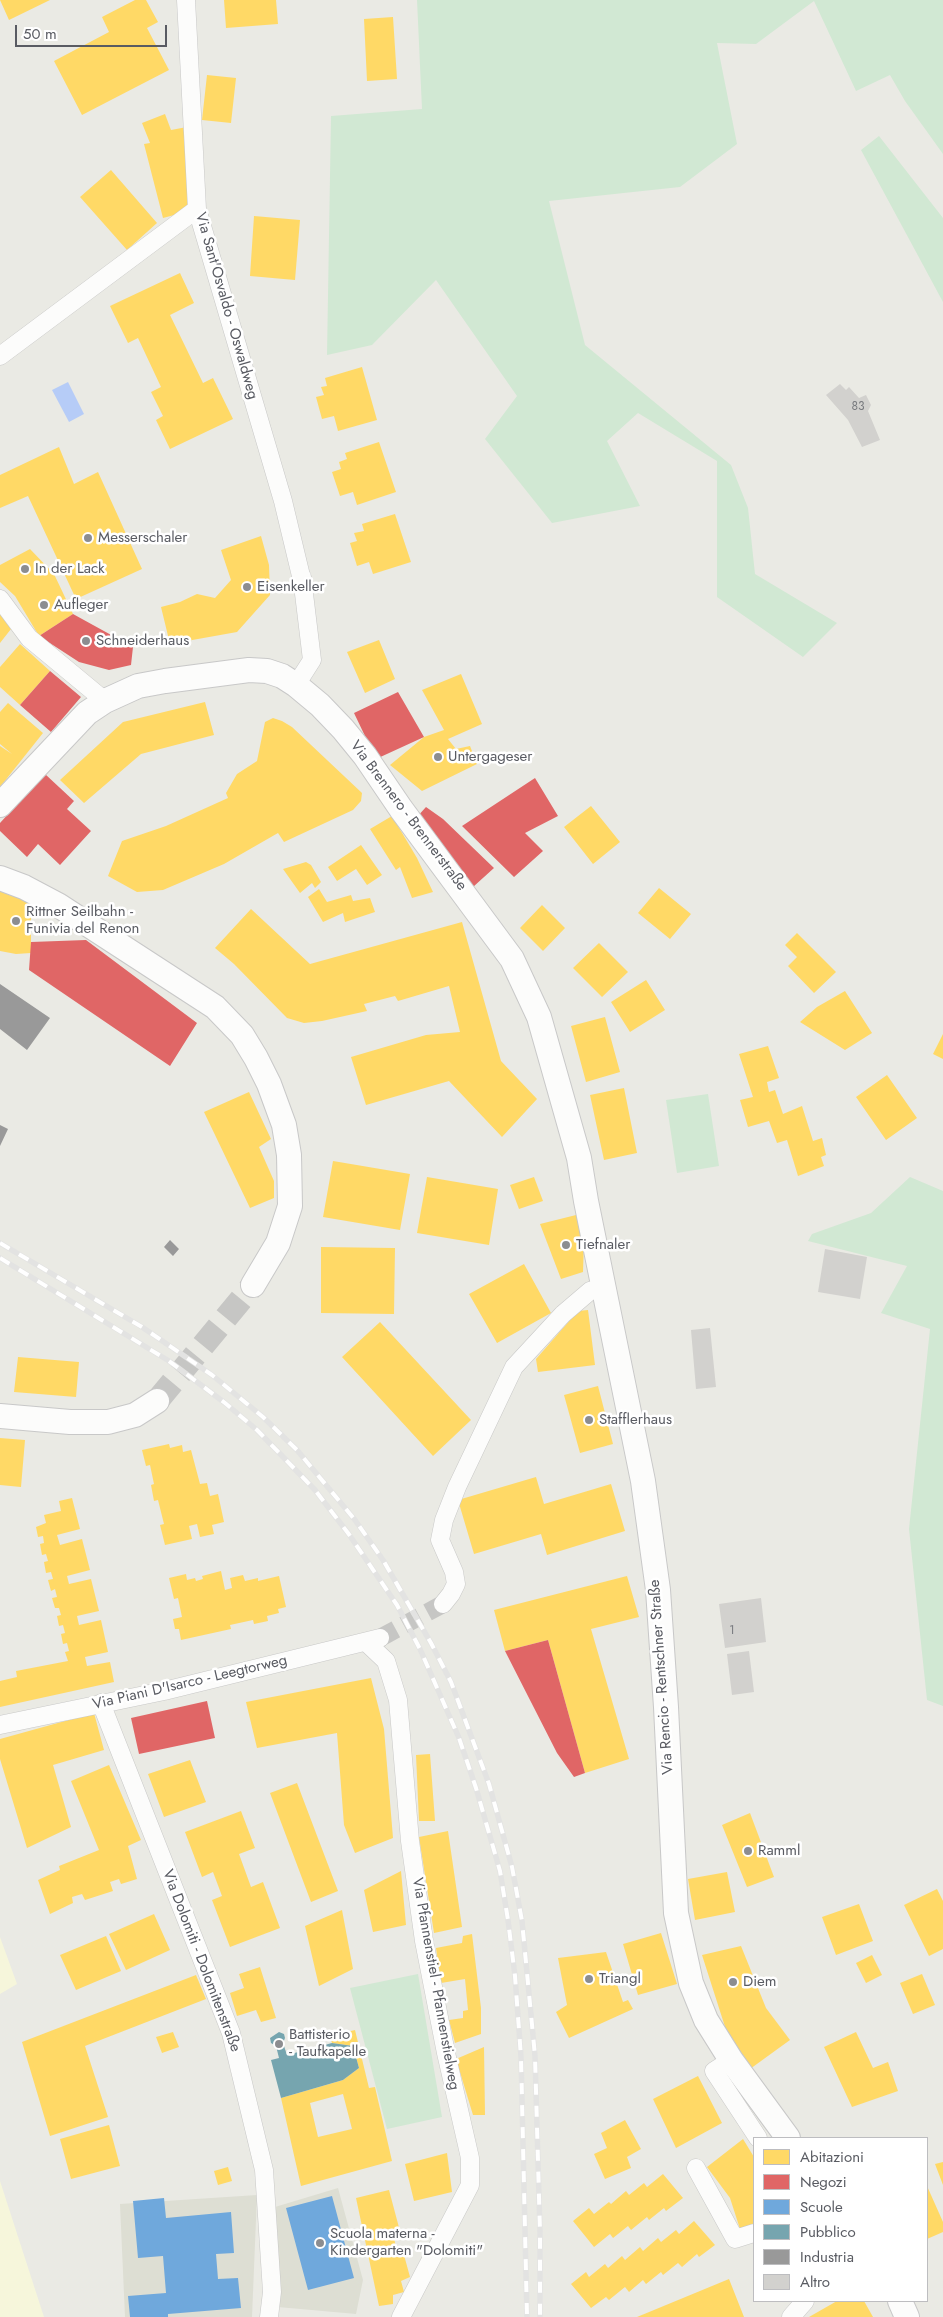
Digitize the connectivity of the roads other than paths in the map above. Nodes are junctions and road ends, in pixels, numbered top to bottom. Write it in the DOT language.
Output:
graph roads {
  1 [pos="186,0"];
  2 [pos="197,210"];
  3 [pos="0,356"];
  4 [pos="0,598"];
  5 [pos="296,685"];
  6 [pos="105,700"];
  7 [pos="0,805"];
  8 [pos="0,878"];
  9 [pos="253,1285"];
  10 [pos="604,1287"];
  11 [pos="157,1402"];
  12 [pos="0,1416"];
  13 [pos="443,1604"];
  14 [pos="373,1640"];
  15 [pos="101,1703"];
  16 [pos="0,1725"];
  17 [pos="731,2060"];
  18 [pos="757,2137"];
  19 [pos="787,2137"];
  20 [pos="696,2168"];
  21 [pos="753,2233"];
  22 [pos="804,2302"];
  23 [pos="900,2302"];
  24 [pos="269,2317"];
  25 [pos="401,2317"];
  26 [pos="791,2317"];
  27 [pos="906,2317"];
  1 -- 2 [label="street, Via Sant'Osvaldo - Oswaldweg"];
  2 -- 3 [label="street"];
  2 -- 5 [label="street, Via Sant'Osvaldo - Oswaldweg"];
  4 -- 6 [label="street"];
  5 -- 6 [label="street, Via Brennero - Brennerstraße"];
  5 -- 10 [label="street, Via Brennero - Brennerstraße"];
  6 -- 7 [label="street, Via Brennero - Brennerstraße"];
  8 -- 9 [label="street"];
  10 -- 13 [label="street"];
  10 -- 17 [label="street, Via Rencio - Rentschner Straße"];
  11 -- 12 [label="street"];
  14 -- 15 [label="street, Via Piani D'Isarco - Leegtorweg"];
  14 -- 25 [label="street, Via Pfannenstiel - Pfannenstielweg"];
  15 -- 16 [label="street, Via Piani D'Isarco - Leegtorweg"];
  15 -- 24 [label="street, Via Dolomiti - Dolomitenstraße"];
  17 -- 18 [label="street"];
  17 -- 19 [label="street, Via Rencio - Rentschner Straße"];
  20 -- 21 [label="street"];
  22 -- 26 [label="street"];
  23 -- 27 [label="street"];
}
